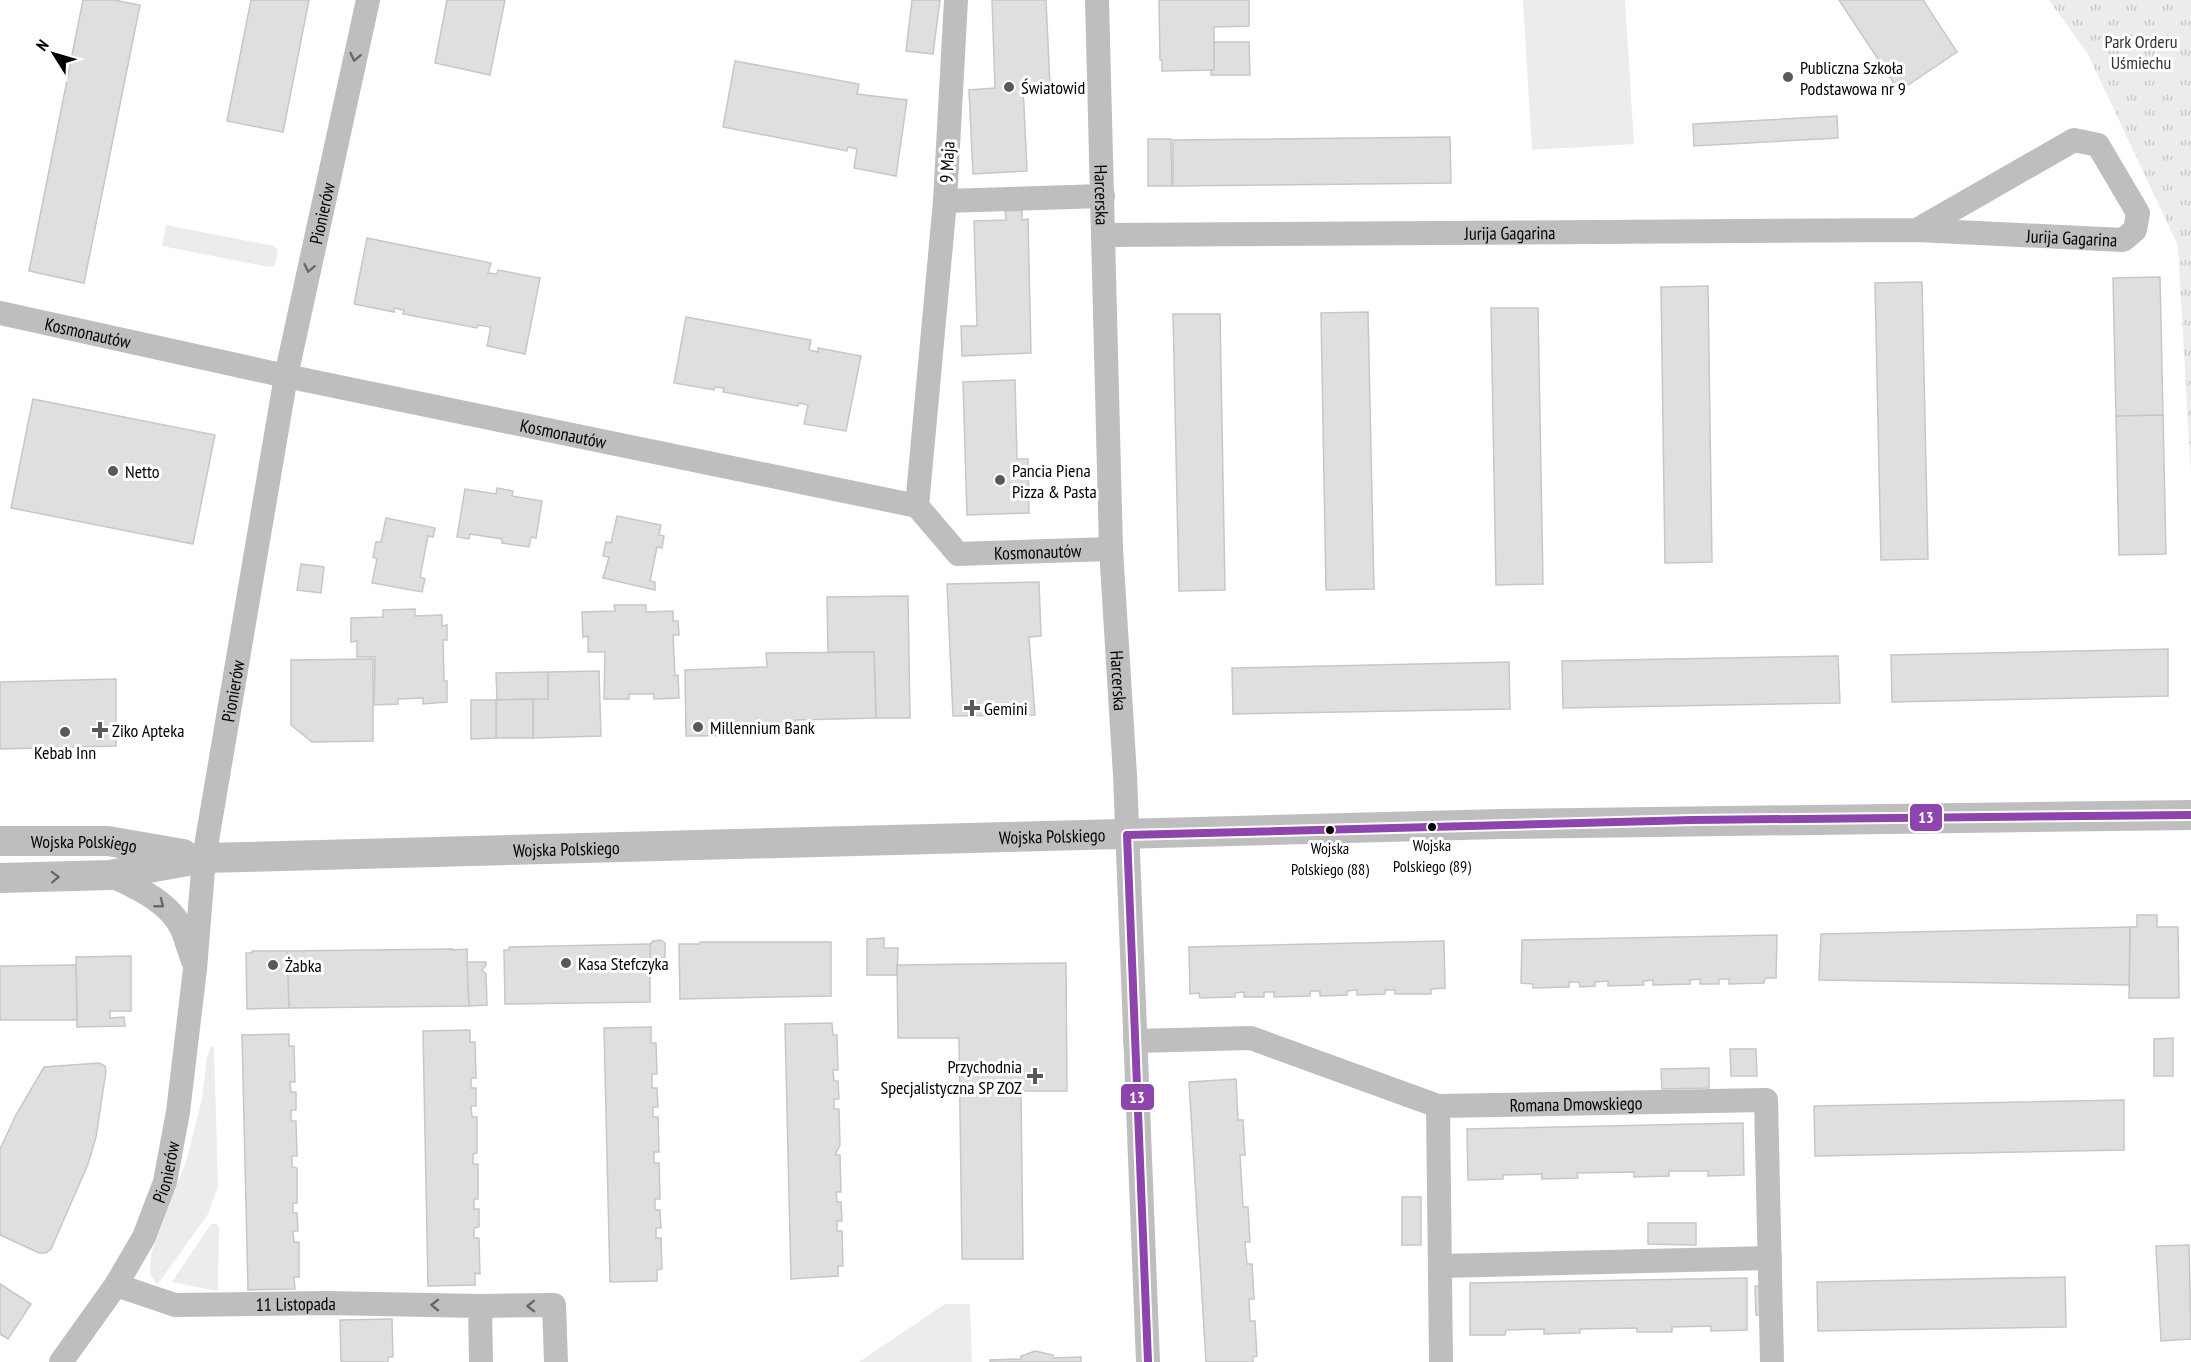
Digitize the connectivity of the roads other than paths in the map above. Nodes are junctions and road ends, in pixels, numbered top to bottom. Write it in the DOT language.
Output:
graph roads {
  1 [pos="368,0"];
  2 [pos="956,0"];
  3 [pos="1096,0"];
  4 [pos="1102,196"];
  5 [pos="945,201"];
  6 [pos="1917,230"];
  7 [pos="1104,235"];
  8 [pos="0,313"];
  9 [pos="286,376"];
  10 [pos="917,507"];
  11 [pos="1111,549"];
  12 [pos="2191,815"];
  13 [pos="1127,835"];
  14 [pos="0,841"];
  15 [pos="204,858"];
  16 [pos="110,875"];
  17 [pos="0,878"];
  18 [pos="195,969"];
  19 [pos="1135,1041"];
  20 [pos="1438,1106"];
  21 [pos="1770,1258"];
  22 [pos="1440,1266"];
  23 [pos="116,1285"];
  24 [pos="480,1306"];
  25 [pos="61,1362"];
  26 [pos="481,1362"];
  27 [pos="556,1362"];
  28 [pos="1148,1362"];
  29 [pos="1441,1362"];
  30 [pos="1772,1362"];
  1 -- 9 [label="street, Pionierów, one-way"];
  2 -- 5 [label="street, 9 Maja"];
  3 -- 4 [label="street, Harcerska"];
  4 -- 5 [label="street, 9 Maja"];
  4 -- 7 [label="street, Harcerska"];
  5 -- 10 [label="street"];
  6 -- 6 [label="street, Jurija Gagarina"];
  6 -- 7 [label="street, Jurija Gagarina"];
  7 -- 11 [label="street, Harcerska"];
  8 -- 9 [label="street, Kosmonautów"];
  9 -- 10 [label="street, Kosmonautów"];
  9 -- 15 [label="street, Pionierów"];
  10 -- 11 [label="street, Kosmonautów"];
  11 -- 13 [label="street, Harcerska"];
  12 -- 13 [label="street, Wojska Polskiego"];
  13 -- 15 [label="street, Wojska Polskiego"];
  13 -- 19 [label="street, Harcerska"];
  14 -- 15 [label="street, Wojska Polskiego"];
  15 -- 16 [label="street, Wojska Polskiego"];
  15 -- 18 [label="street, Pionierów"];
  17 -- 16 [label="street, Wojska Polskiego, one-way"];
  16 -- 18 [label="street, Wojska Polskiego, one-way"];
  18 -- 23 [label="street, Pionierów"];
  19 -- 20 [label="street, Romana Dmowskiego"];
  19 -- 28 [label="street, Harcerska"];
  20 -- 21 [label="street, Romana Dmowskiego"];
  20 -- 22 [label="street"];
  21 -- 22 [label="street"];
  21 -- 30 [label="street, Romana Dmowskiego"];
  22 -- 29 [label="street"];
  24 -- 23 [label="street, 11 Listopada, one-way"];
  23 -- 25 [label="street, Pionierów"];
  24 -- 26 [label="street"];
  27 -- 24 [label="street, 11 Listopada, one-way"];
}
